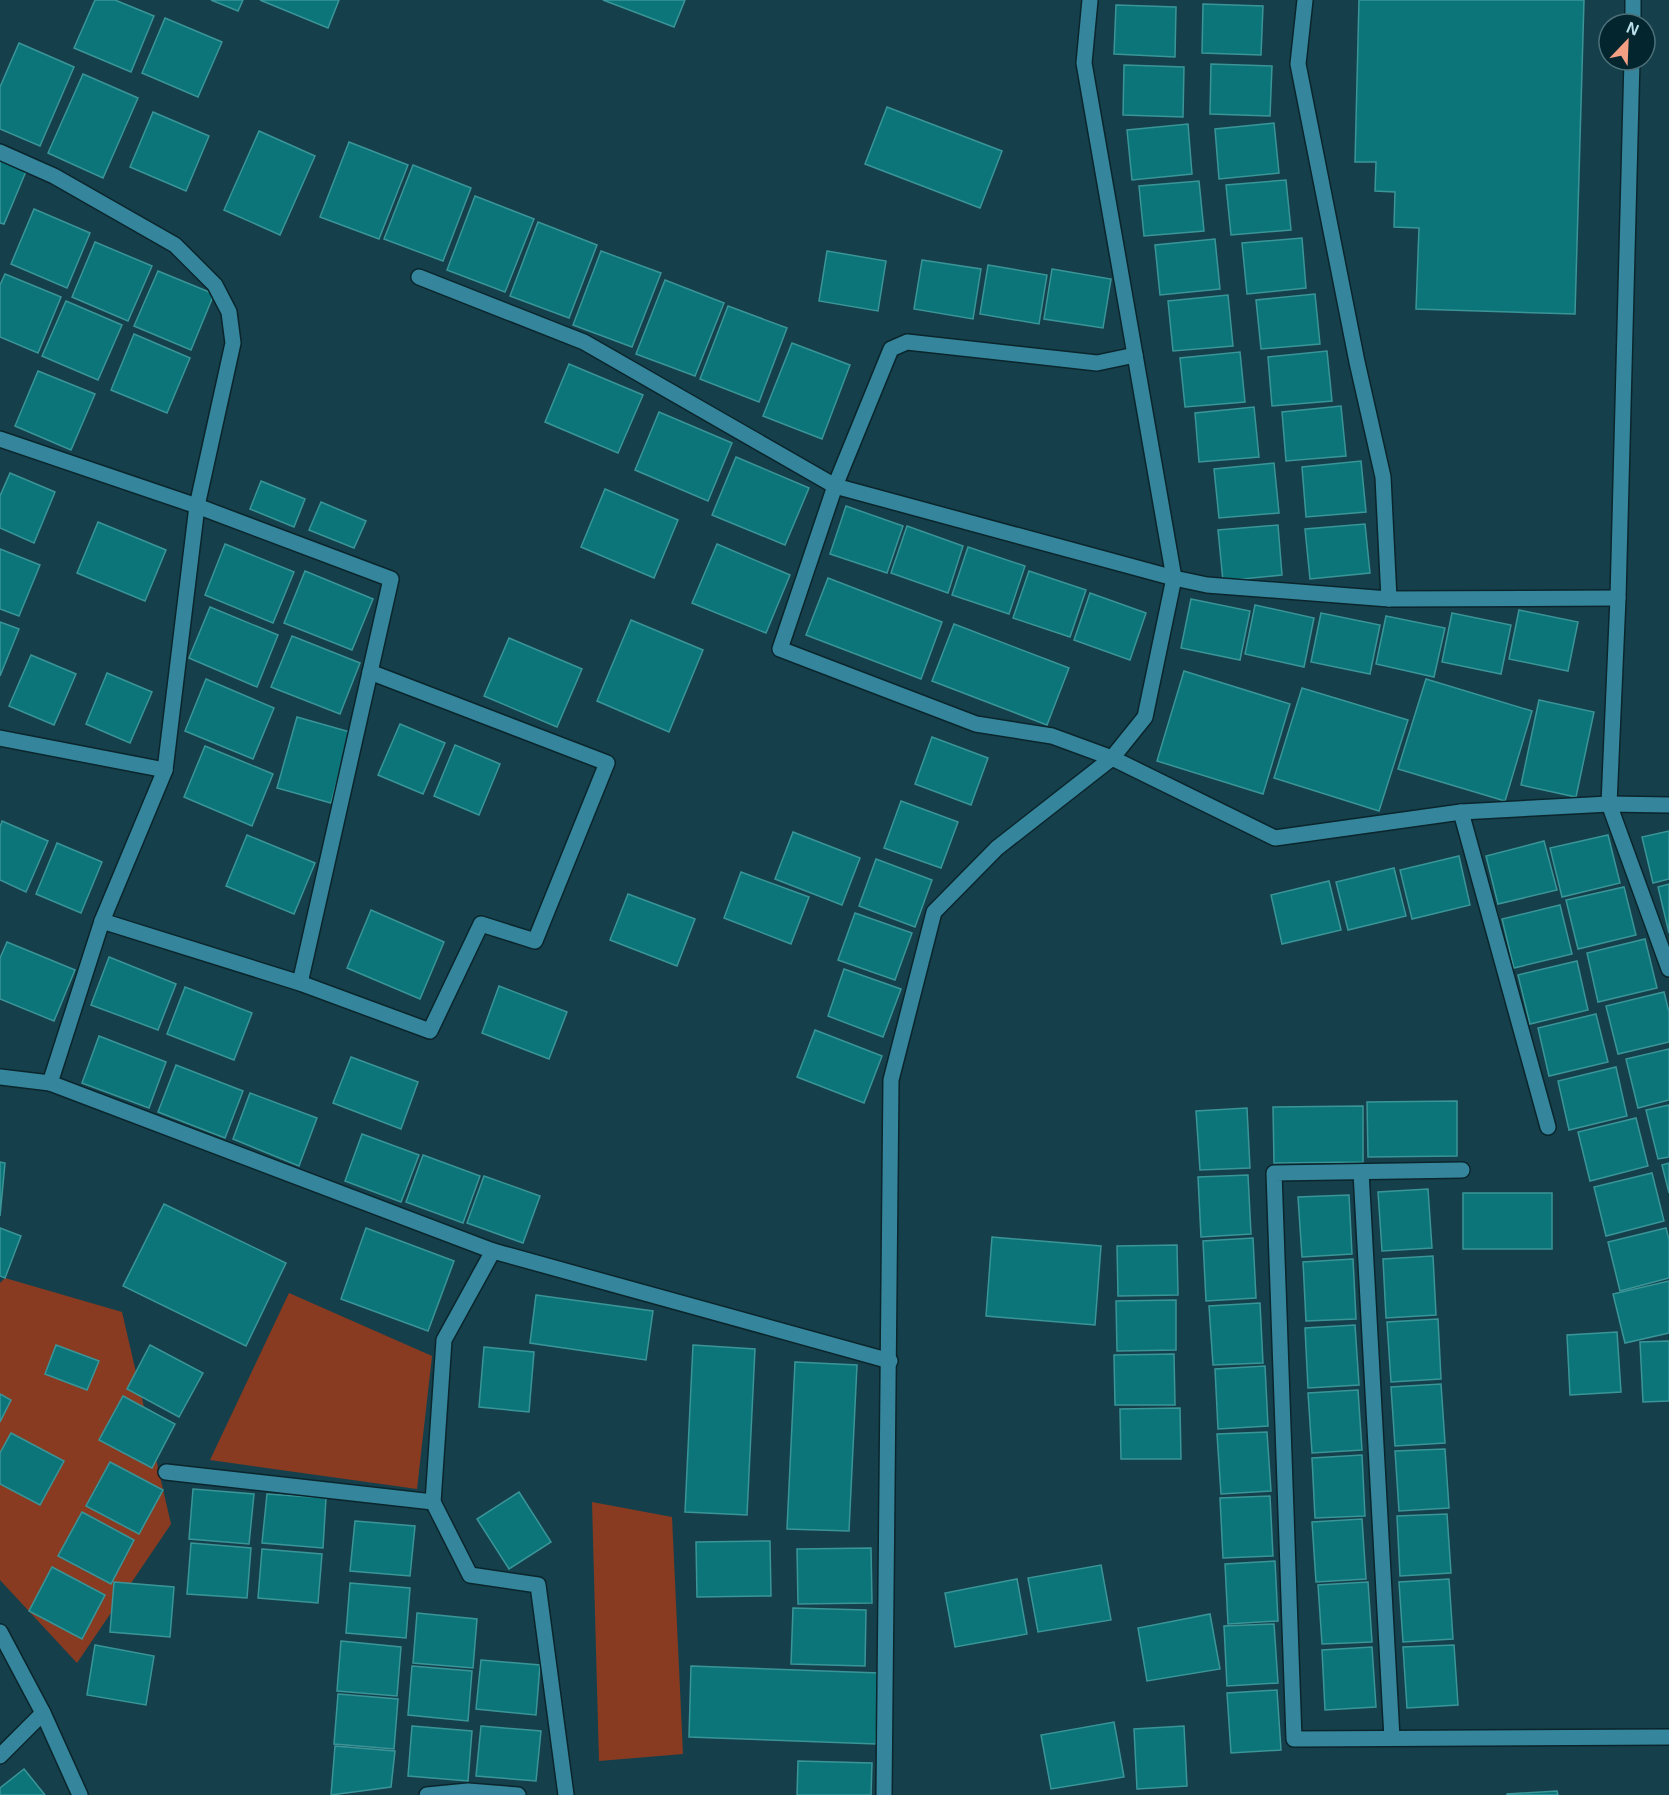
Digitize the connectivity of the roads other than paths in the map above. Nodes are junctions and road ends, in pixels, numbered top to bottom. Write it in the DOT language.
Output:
graph roads {
  1 [pos="1090,0"];
  2 [pos="1305,0"];
  3 [pos="1632,72"];
  4 [pos="0,152"];
  5 [pos="419,277"];
  6 [pos="1136,355"];
  7 [pos="0,440"];
  8 [pos="835,486"];
  9 [pos="197,506"];
  10 [pos="1174,578"];
  11 [pos="1618,598"];
  12 [pos="1389,599"];
  13 [pos="370,672"];
  14 [pos="0,738"];
  15 [pos="1112,758"];
  16 [pos="165,770"];
  17 [pos="1609,804"];
  18 [pos="1669,805"];
  19 [pos="1461,812"];
  20 [pos="102,921"];
  21 [pos="1669,969"];
  22 [pos="300,983"];
  23 [pos="0,1077"];
  24 [pos="50,1083"];
  25 [pos="1548,1127"];
  26 [pos="1462,1170"];
  27 [pos="1361,1172"];
  28 [pos="493,1251"];
  29 [pos="890,1361"];
  30 [pos="166,1472"];
  31 [pos="433,1502"];
  32 [pos="0,1632"];
  33 [pos="44,1713"];
  34 [pos="1669,1737"];
  35 [pos="1392,1738"];
  36 [pos="0,1755"];
  37 [pos="80,1795"];
  38 [pos="427,1795"];
  39 [pos="519,1795"];
  40 [pos="566,1795"];
  41 [pos="884,1795"];
  1 -- 6 [label="street"];
  2 -- 12 [label="street"];
  3 -- 11 [label="street"];
  4 -- 9 [label="street"];
  5 -- 8 [label="street"];
  6 -- 8 [label="street"];
  6 -- 10 [label="street"];
  7 -- 9 [label="street"];
  8 -- 10 [label="street"];
  8 -- 15 [label="street"];
  9 -- 13 [label="street"];
  9 -- 16 [label="street"];
  10 -- 12 [label="street"];
  10 -- 15 [label="street"];
  11 -- 12 [label="street"];
  11 -- 17 [label="street"];
  13 -- 22 [label="street"];
  13 -- 22 [label="street"];
  14 -- 16 [label="street"];
  15 -- 19 [label="street"];
  15 -- 29 [label="street"];
  16 -- 20 [label="street"];
  17 -- 18 [label="street"];
  17 -- 19 [label="street"];
  17 -- 21 [label="street"];
  19 -- 25 [label="street"];
  20 -- 22 [label="street"];
  20 -- 24 [label="street"];
  23 -- 24 [label="street"];
  24 -- 28 [label="street"];
  26 -- 27 [label="street"];
  27 -- 35 [label="street"];
  27 -- 35 [label="street"];
  28 -- 29 [label="street"];
  28 -- 31 [label="street"];
  29 -- 41 [label="street"];
  30 -- 31 [label="street"];
  31 -- 40 [label="street"];
  32 -- 33 [label="street"];
  33 -- 36 [label="street"];
  33 -- 37 [label="street"];
  34 -- 35 [label="street"];
  38 -- 39 [label="street"];
}
